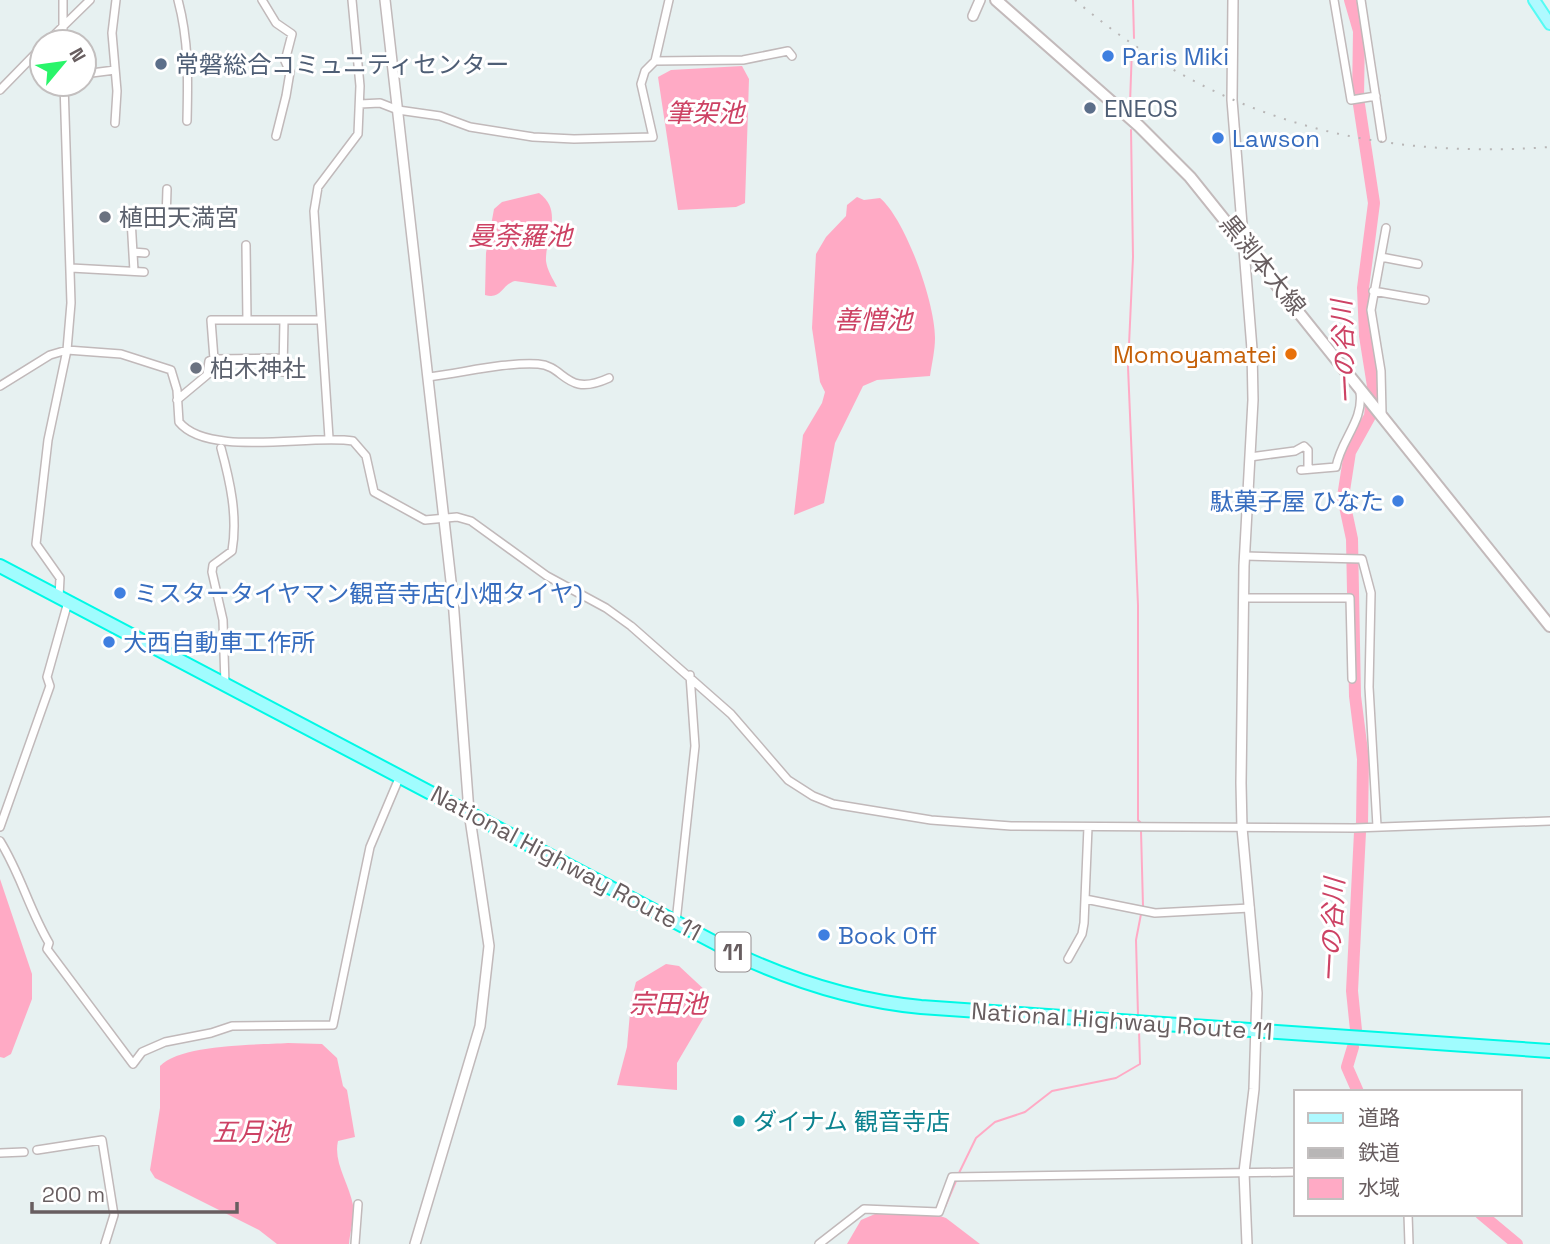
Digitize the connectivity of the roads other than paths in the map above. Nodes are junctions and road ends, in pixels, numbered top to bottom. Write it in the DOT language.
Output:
graph roads {
  1 [pos="63,0"];
  2 [pos="90,0"];
  3 [pos="116,0"];
  4 [pos="178,0"];
  5 [pos="262,0"];
  6 [pos="352,0"];
  7 [pos="385,0"];
  8 [pos="669,0"];
  9 [pos="980,0"];
  10 [pos="996,0"];
  11 [pos="1233,0"];
  12 [pos="1334,0"];
  13 [pos="1360,0"];
  14 [pos="1534,0"];
  15 [pos="973,16"];
  16 [pos="63,24"];
  17 [pos="1550,24"];
  18 [pos="59,28"];
  19 [pos="63,28"];
  20 [pos="792,56"];
  21 [pos="28,61"];
  22 [pos="655,61"];
  23 [pos="115,70"];
  24 [pos="98,72"];
  25 [pos="0,90"];
  26 [pos="1377,96"];
  27 [pos="65,98"];
  28 [pos="360,104"];
  29 [pos="398,110"];
  30 [pos="187,121"];
  31 [pos="115,123"];
  32 [pos="276,136"];
  33 [pos="1382,138"];
  34 [pos="167,189"];
  35 [pos="166,220"];
  36 [pos="178,221"];
  37 [pos="1386,228"];
  38 [pos="1241,238"];
  39 [pos="246,245"];
  40 [pos="133,252"];
  41 [pos="145,253"];
  42 [pos="1381,257"];
  43 [pos="1418,264"];
  44 [pos="71,268"];
  45 [pos="134,271"];
  46 [pos="144,272"];
  47 [pos="1373,291"];
  48 [pos="1425,300"];
  49 [pos="247,320"];
  50 [pos="284,320"];
  51 [pos="320,320"];
  52 [pos="67,351"];
  53 [pos="283,358"];
  54 [pos="214,359"];
  55 [pos="284,372"];
  56 [pos="428,377"];
  57 [pos="609,378"];
  58 [pos="1359,384"];
  59 [pos="0,386"];
  60 [pos="177,400"];
  61 [pos="1382,413"];
  62 [pos="328,438"];
  63 [pos="221,448"];
  64 [pos="1250,457"];
  65 [pos="445,520"];
  66 [pos="1245,556"];
  67 [pos="0,566"];
  68 [pos="1244,598"];
  69 [pos="64,600"];
  70 [pos="1550,626"];
  71 [pos="690,675"];
  72 [pos="1352,679"];
  73 [pos="225,685"];
  74 [pos="400,776"];
  75 [pos="469,812"];
  76 [pos="1550,821"];
  77 [pos="0,827"];
  78 [pos="1088,827"];
  79 [pos="1377,827"];
  80 [pos="1242,828"];
  81 [pos="0,841"];
  82 [pos="1085,899"];
  83 [pos="1250,908"];
  84 [pos="676,922"];
  85 [pos="1068,959"];
  86 [pos="1255,1031"];
  87 [pos="1550,1051"];
  88 [pos="37,1150"];
  89 [pos="24,1152"];
  90 [pos="0,1153"];
  91 [pos="1244,1172"];
  92 [pos="1294,1172"];
  93 [pos="358,1204"];
  94 [pos="1408,1216"];
  95 [pos="105,1244"];
  96 [pos="355,1244"];
  97 [pos="415,1244"];
  98 [pos="819,1244"];
  99 [pos="1247,1244"];
  100 [pos="1409,1244"];
  1 -- 16 [label="street"];
  2 -- 16 [label="street"];
  3 -- 23 [label="street"];
  4 -- 30 [label="street"];
  5 -- 32 [label="street"];
  6 -- 28 [label="street"];
  7 -- 29 [label="street"];
  8 -- 22 [label="street"];
  9 -- 15 [label="street"];
  10 -- 38 [label="main road, 黒渕本大線"];
  11 -- 38 [label="street"];
  12 -- 26 [label="street"];
  13 -- 26 [label="street"];
  14 -- 17 [label="main road"];
  16 -- 18 [label="street"];
  16 -- 19 [label="street"];
  20 -- 22 [label="street"];
  21 -- 25 [label="street"];
  22 -- 29 [label="street"];
  23 -- 24 [label="street"];
  23 -- 31 [label="street"];
  26 -- 33 [label="street"];
  27 -- 44 [label="street"];
  28 -- 29 [label="street"];
  28 -- 51 [label="street"];
  29 -- 56 [label="street"];
  34 -- 35 [label="street"];
  35 -- 36 [label="street"];
  35 -- 40 [label="street"];
  37 -- 42 [label="street"];
  38 -- 58 [label="main road, 黒渕本大線"];
  38 -- 64 [label="street"];
  39 -- 49 [label="street"];
  40 -- 41 [label="street"];
  40 -- 45 [label="street"];
  42 -- 43 [label="street"];
  42 -- 47 [label="street"];
  44 -- 45 [label="street"];
  44 -- 52 [label="street"];
  45 -- 46 [label="street"];
  47 -- 48 [label="street"];
  47 -- 61 [label="street"];
  49 -- 50 [label="street"];
  49 -- 54 [label="street"];
  50 -- 51 [label="street"];
  50 -- 53 [label="street"];
  51 -- 62 [label="street"];
  52 -- 59 [label="street"];
  52 -- 60 [label="street"];
  52 -- 69 [label="street"];
  53 -- 54 [label="street"];
  53 -- 55 [label="street"];
  54 -- 60 [label="street"];
  56 -- 57 [label="street"];
  56 -- 65 [label="street"];
  58 -- 61 [label="main road, 黒渕本大線"];
  58 -- 64 [label="street"];
  60 -- 62 [label="street"];
  61 -- 70 [label="main road, 黒渕本大線"];
  62 -- 65 [label="street"];
  63 -- 73 [label="street"];
  64 -- 66 [label="street"];
  65 -- 71 [label="street"];
  65 -- 75 [label="street"];
  66 -- 68 [label="street"];
  66 -- 79 [label="street"];
  67 -- 69 [label="highway, National Highway Route 11 / 11"];
  68 -- 72 [label="street"];
  68 -- 80 [label="street"];
  69 -- 73 [label="highway, National Highway Route 11 / 11"];
  69 -- 77 [label="street"];
  71 -- 78 [label="street"];
  71 -- 84 [label="street"];
  73 -- 74 [label="highway, National Highway Route 11 / 11"];
  74 -- 75 [label="highway, National Highway Route 11 / 11"];
  74 -- 81 [label="street"];
  75 -- 84 [label="highway, National Highway Route 11 / 11"];
  75 -- 97 [label="street"];
  76 -- 79 [label="street"];
  78 -- 80 [label="street"];
  78 -- 82 [label="street"];
  79 -- 80 [label="street"];
  80 -- 83 [label="street"];
  82 -- 83 [label="street"];
  82 -- 85 [label="street"];
  83 -- 86 [label="street"];
  84 -- 86 [label="highway, National Highway Route 11 / 11"];
  86 -- 87 [label="highway, National Highway Route 11 / 11"];
  86 -- 91 [label="street"];
  88 -- 95 [label="street"];
  89 -- 90 [label="street"];
  91 -- 92 [label="street"];
  91 -- 98 [label="street"];
  91 -- 99 [label="street"];
  93 -- 96 [label="street"];
  94 -- 100 [label="street"];
}
